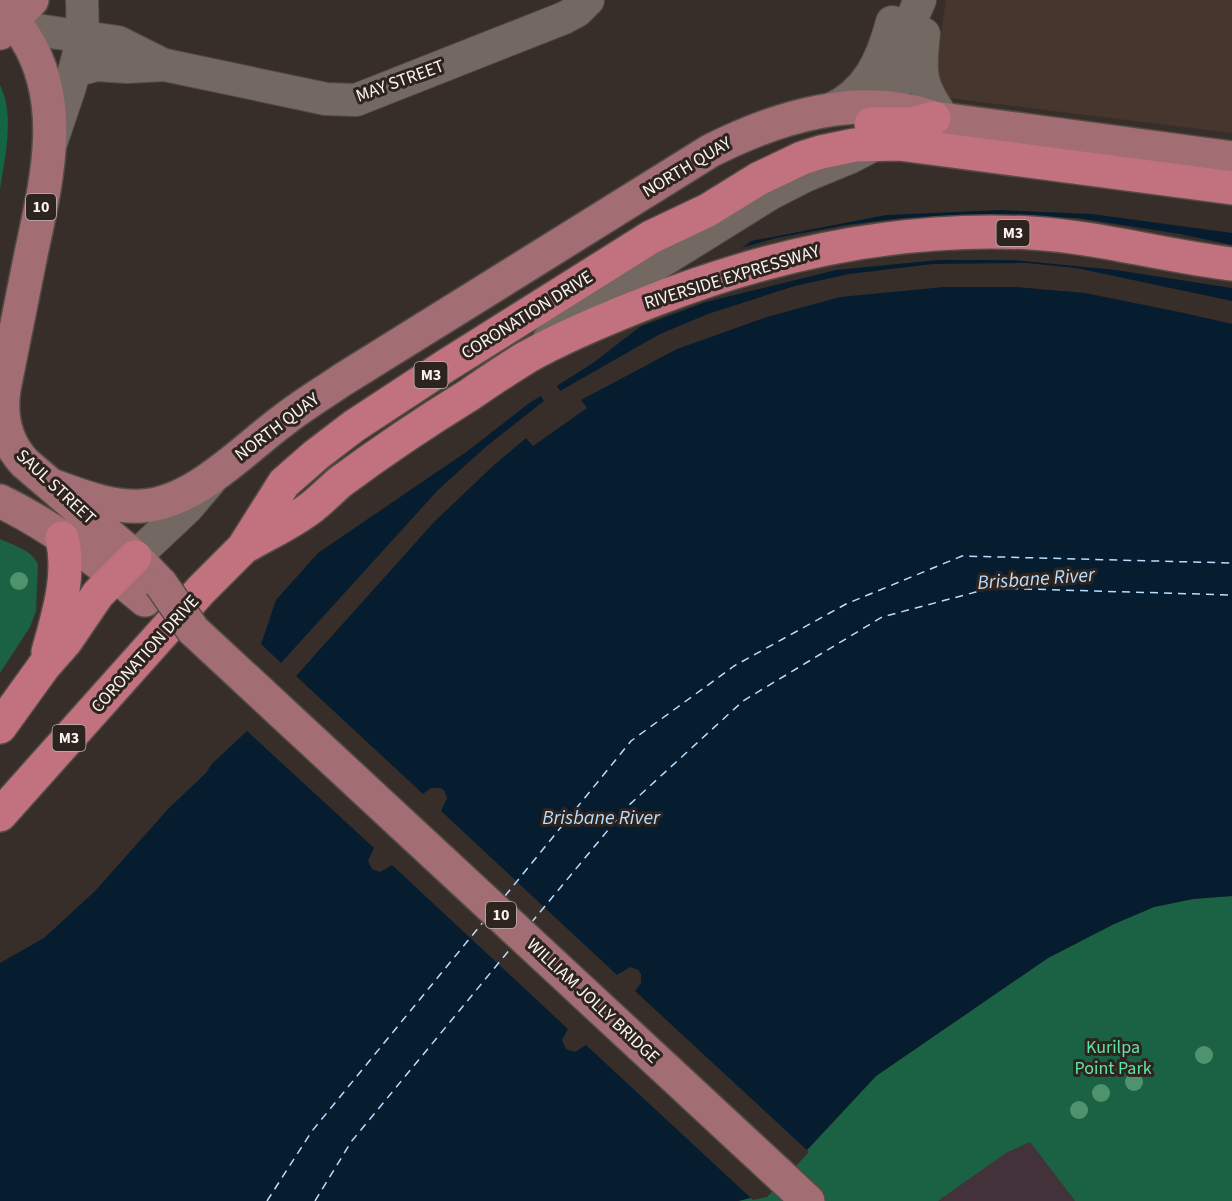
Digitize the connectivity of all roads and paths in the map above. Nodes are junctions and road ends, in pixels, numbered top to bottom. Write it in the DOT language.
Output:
graph roads {
  1 [pos="82,0"];
  2 [pos="588,0"];
  3 [pos="897,0"];
  4 [pos="920,0"];
  5 [pos="926,0"];
  6 [pos="12,18"];
  7 [pos="83,37"];
  8 [pos="165,65"];
  9 [pos="75,71"];
  10 [pos="829,110"];
  11 [pos="939,119"];
  12 [pos="876,130"];
  13 [pos="51,143"];
  14 [pos="1232,158"];
  15 [pos="1232,188"];
  16 [pos="1199,260"];
  17 [pos="1232,264"];
  18 [pos="1232,271"];
  19 [pos="528,357"];
  20 [pos="1,400"];
  21 [pos="216,472"];
  22 [pos="54,486"];
  23 [pos="0,501"];
  24 [pos="62,538"];
  25 [pos="243,548"];
  26 [pos="125,566"];
  27 [pos="44,666"];
  28 [pos="0,727"];
  29 [pos="0,815"];
  30 [pos="808,1201"];
  1 -- 7 [label="street"];
  2 -- 8 [label="street, MAY STREET"];
  3 -- 10 [label="street"];
  4 -- 12 [label="street"];
  5 -- 11 [label="street"];
  6 -- 7 [label="street, MAY STREET"];
  6 -- 13 [label="main road, SAUL STREET / 10"];
  7 -- 8 [label="street, MAY STREET"];
  7 -- 9 [label="street"];
  8 -- 9 [label="street, MAY STREET"];
  9 -- 13 [label="street"];
  10 -- 12 [label="main road, NORTH QUAY"];
  10 -- 21 [label="main road, NORTH QUAY"];
  11 -- 12 [label="highway"];
  11 -- 14 [label="main road"];
  12 -- 15 [label="highway, NORTH QUAY / M3"];
  12 -- 19 [label="street"];
  12 -- 25 [label="highway, CORONATION DRIVE / M3"];
  13 -- 20 [label="main road, SAUL STREET / 10"];
  16 -- 17 [label="highway, RIVERSIDE EXPRESSWAY / M3"];
  16 -- 18 [label="highway, M3"];
  16 -- 19 [label="highway, RIVERSIDE EXPRESSWAY / M3"];
  19 -- 25 [label="highway, CORONATION DRIVE / M3"];
  20 -- 22 [label="main road, SAUL STREET / 10"];
  21 -- 22 [label="main road, NORTH QUAY"];
  21 -- 26 [label="street, NORTH QUAY"];
  22 -- 26 [label="main road, SAUL STREET / 10"];
  23 -- 24 [label="main road, 10"];
  24 -- 26 [label="main road, 10"];
  24 -- 27 [label="highway"];
  25 -- 29 [label="highway, CORONATION DRIVE / M3"];
  26 -- 27 [label="highway"];
  26 -- 30 [label="main road, WILLIAM JOLLY BRIDGE / 10"];
  27 -- 28 [label="highway"];
}
